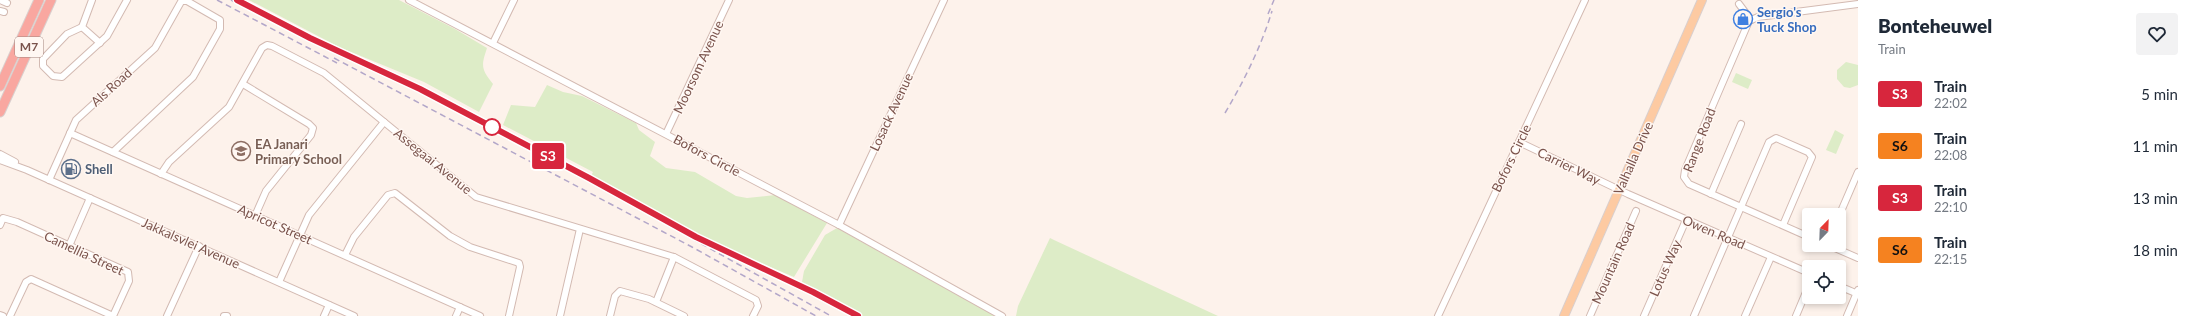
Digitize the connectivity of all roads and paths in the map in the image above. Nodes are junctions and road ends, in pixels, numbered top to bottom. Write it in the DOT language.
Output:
graph roads {
  1 [pos="0,0"];
  2 [pos="39,0"];
  3 [pos="51,0"];
  4 [pos="92,0"];
  5 [pos="127,0"];
  6 [pos="182,0"];
  7 [pos="409,0"];
  8 [pos="514,0"];
  9 [pos="729,0"];
  10 [pos="944,0"];
  11 [pos="1586,0"];
  12 [pos="1702,0"];
  13 [pos="7,3"];
  14 [pos="1739,4"];
  15 [pos="1858,4"];
  16 [pos="1751,20"];
  17 [pos="82,27"];
  18 [pos="100,43"];
  19 [pos="493,43"];
  20 [pos="243,84"];
  21 [pos="0,86"];
  22 [pos="0,112"];
  23 [pos="384,122"];
  24 [pos="1741,124"];
  25 [pos="70,133"];
  26 [pos="666,134"];
  27 [pos="1519,142"];
  28 [pos="113,152"];
  29 [pos="0,154"];
  30 [pos="0,160"];
  31 [pos="27,170"];
  32 [pos="1858,172"];
  33 [pos="161,174"];
  34 [pos="49,180"];
  35 [pos="1619,190"];
  36 [pos="1711,194"];
  37 [pos="90,198"];
  38 [pos="1742,207"];
  39 [pos="1842,208"];
  40 [pos="1636,211"];
  41 [pos="1627,214"];
  42 [pos="255,216"];
  43 [pos="1633,217"];
  44 [pos="2,218"];
  45 [pos="1686,220"];
  46 [pos="0,225"];
  47 [pos="839,225"];
  48 [pos="1783,225"];
  49 [pos="580,229"];
  50 [pos="1802,234"];
  51 [pos="300,235"];
  52 [pos="1728,238"];
  53 [pos="69,246"];
  54 [pos="199,246"];
  55 [pos="1844,252"];
  56 [pos="345,255"];
  57 [pos="674,257"];
  58 [pos="1771,257"];
  59 [pos="1858,258"];
  60 [pos="1802,270"];
  61 [pos="279,282"];
  62 [pos="1846,289"];
  63 [pos="1857,293"];
  64 [pos="656,302"];
  65 [pos="1802,302"];
  66 [pos="329,304"];
  67 [pos="460,307"];
  68 [pos="10,316"];
  69 [pos="113,316"];
  70 [pos="168,316"];
  71 [pos="224,316"];
  72 [pos="227,316"];
  73 [pos="324,316"];
  74 [pos="354,316"];
  75 [pos="456,316"];
  76 [pos="480,316"];
  77 [pos="509,316"];
  78 [pos="560,316"];
  79 [pos="610,316"];
  80 [pos="684,316"];
  81 [pos="753,316"];
  82 [pos="1002,316"];
  83 [pos="1438,316"];
  84 [pos="1564,316"];
  85 [pos="1590,316"];
  86 [pos="1644,316"];
  87 [pos="1694,316"];
  88 [pos="1745,316"];
  89 [pos="1796,316"];
  90 [pos="1846,316"];
  1 -- 13 [label="street"];
  2 -- 21 [label="highway, M7"];
  3 -- 22 [label="highway, M7"];
  4 -- 17 [label="street"];
  5 -- 18 [label="street"];
  6 -- 25 [label="street, Als Road"];
  6 -- 28 [label="street, Als Road"];
  7 -- 19 [label="street, Bofors Circle"];
  8 -- 19 [label="street"];
  9 -- 26 [label="street, Moorsom Avenue"];
  10 -- 47 [label="street, Losack Avenue"];
  11 -- 27 [label="street, Bofors Circle"];
  12 -- 35 [label="main road, Valhalla Drive"];
  14 -- 16 [label="street"];
  15 -- 16 [label="street"];
  16 -- 36 [label="street, Range Road"];
  17 -- 18 [label="street"];
  17 -- 18 [label="street"];
  19 -- 26 [label="street, Bofors Circle"];
  20 -- 23 [label="street, Assegaai Avenue"];
  20 -- 33 [label="street, Assegaai Avenue"];
  20 -- 42 [label="street"];
  23 -- 49 [label="street, Assegaai Avenue"];
  23 -- 51 [label="street"];
  24 -- 36 [label="street"];
  25 -- 28 [label="street, Apricot Street"];
  25 -- 34 [label="street, Als Road"];
  26 -- 47 [label="street, Bofors Circle"];
  27 -- 35 [label="street, Carrier Way"];
  27 -- 83 [label="street, Bofors Circle"];
  28 -- 33 [label="street, Apricot Street"];
  29 -- 31 [label="street, Jakkalsvlei Avenue"];
  30 -- 31 [label="street, Jakkalsvlei Avenue"];
  31 -- 34 [label="street, Jakkalsvlei Avenue"];
  32 -- 39 [label="street"];
  33 -- 42 [label="street, Apricot Street"];
  34 -- 37 [label="street, Jakkalsvlei Avenue"];
  35 -- 45 [label="street, Owen Road"];
  35 -- 84 [label="main road, Valhalla Drive"];
  36 -- 38 [label="street, Range Road"];
  37 -- 53 [label="street"];
  37 -- 54 [label="street, Jakkalsvlei Avenue"];
  38 -- 48 [label="street, Range Road"];
  38 -- 48 [label="street"];
  38 -- 52 [label="street"];
  40 -- 43 [label="street, Mountain Road"];
  41 -- 43 [label="street"];
  42 -- 51 [label="street, Apricot Street"];
  43 -- 85 [label="street, Mountain Road"];
  44 -- 46 [label="street, Camellia Street"];
  44 -- 53 [label="street, Camellia Street"];
  45 -- 52 [label="street, Owen Road"];
  45 -- 86 [label="street, Lotus Way"];
  47 -- 82 [label="street, Bofors Circle"];
  48 -- 50 [label="street, Range Road"];
  49 -- 57 [label="street, Assegaai Avenue"];
  49 -- 78 [label="street"];
  51 -- 56 [label="street, Apricot Street"];
  51 -- 61 [label="street"];
  52 -- 58 [label="street, Owen Road"];
  52 -- 87 [label="street"];
  53 -- 69 [label="street, Camellia Street"];
  54 -- 61 [label="street, Jakkalsvlei Avenue"];
  54 -- 70 [label="street"];
  55 -- 59 [label="street"];
  56 -- 67 [label="street, Apricot Street"];
  56 -- 77 [label="street"];
  57 -- 64 [label="street"];
  57 -- 81 [label="street, Assegaai Avenue"];
  58 -- 60 [label="street, Owen Road"];
  58 -- 88 [label="street"];
  61 -- 66 [label="street, Jakkalsvlei Avenue"];
  62 -- 63 [label="street"];
  63 -- 90 [label="street"];
  64 -- 79 [label="street"];
  64 -- 80 [label="street"];
  65 -- 89 [label="street"];
  66 -- 73 [label="street"];
  66 -- 74 [label="street, Jakkalsvlei Avenue"];
  67 -- 75 [label="street"];
  67 -- 76 [label="street, Apricot Street"];
  68 -- 69 [label="street"];
  71 -- 72 [label="street"];
}
